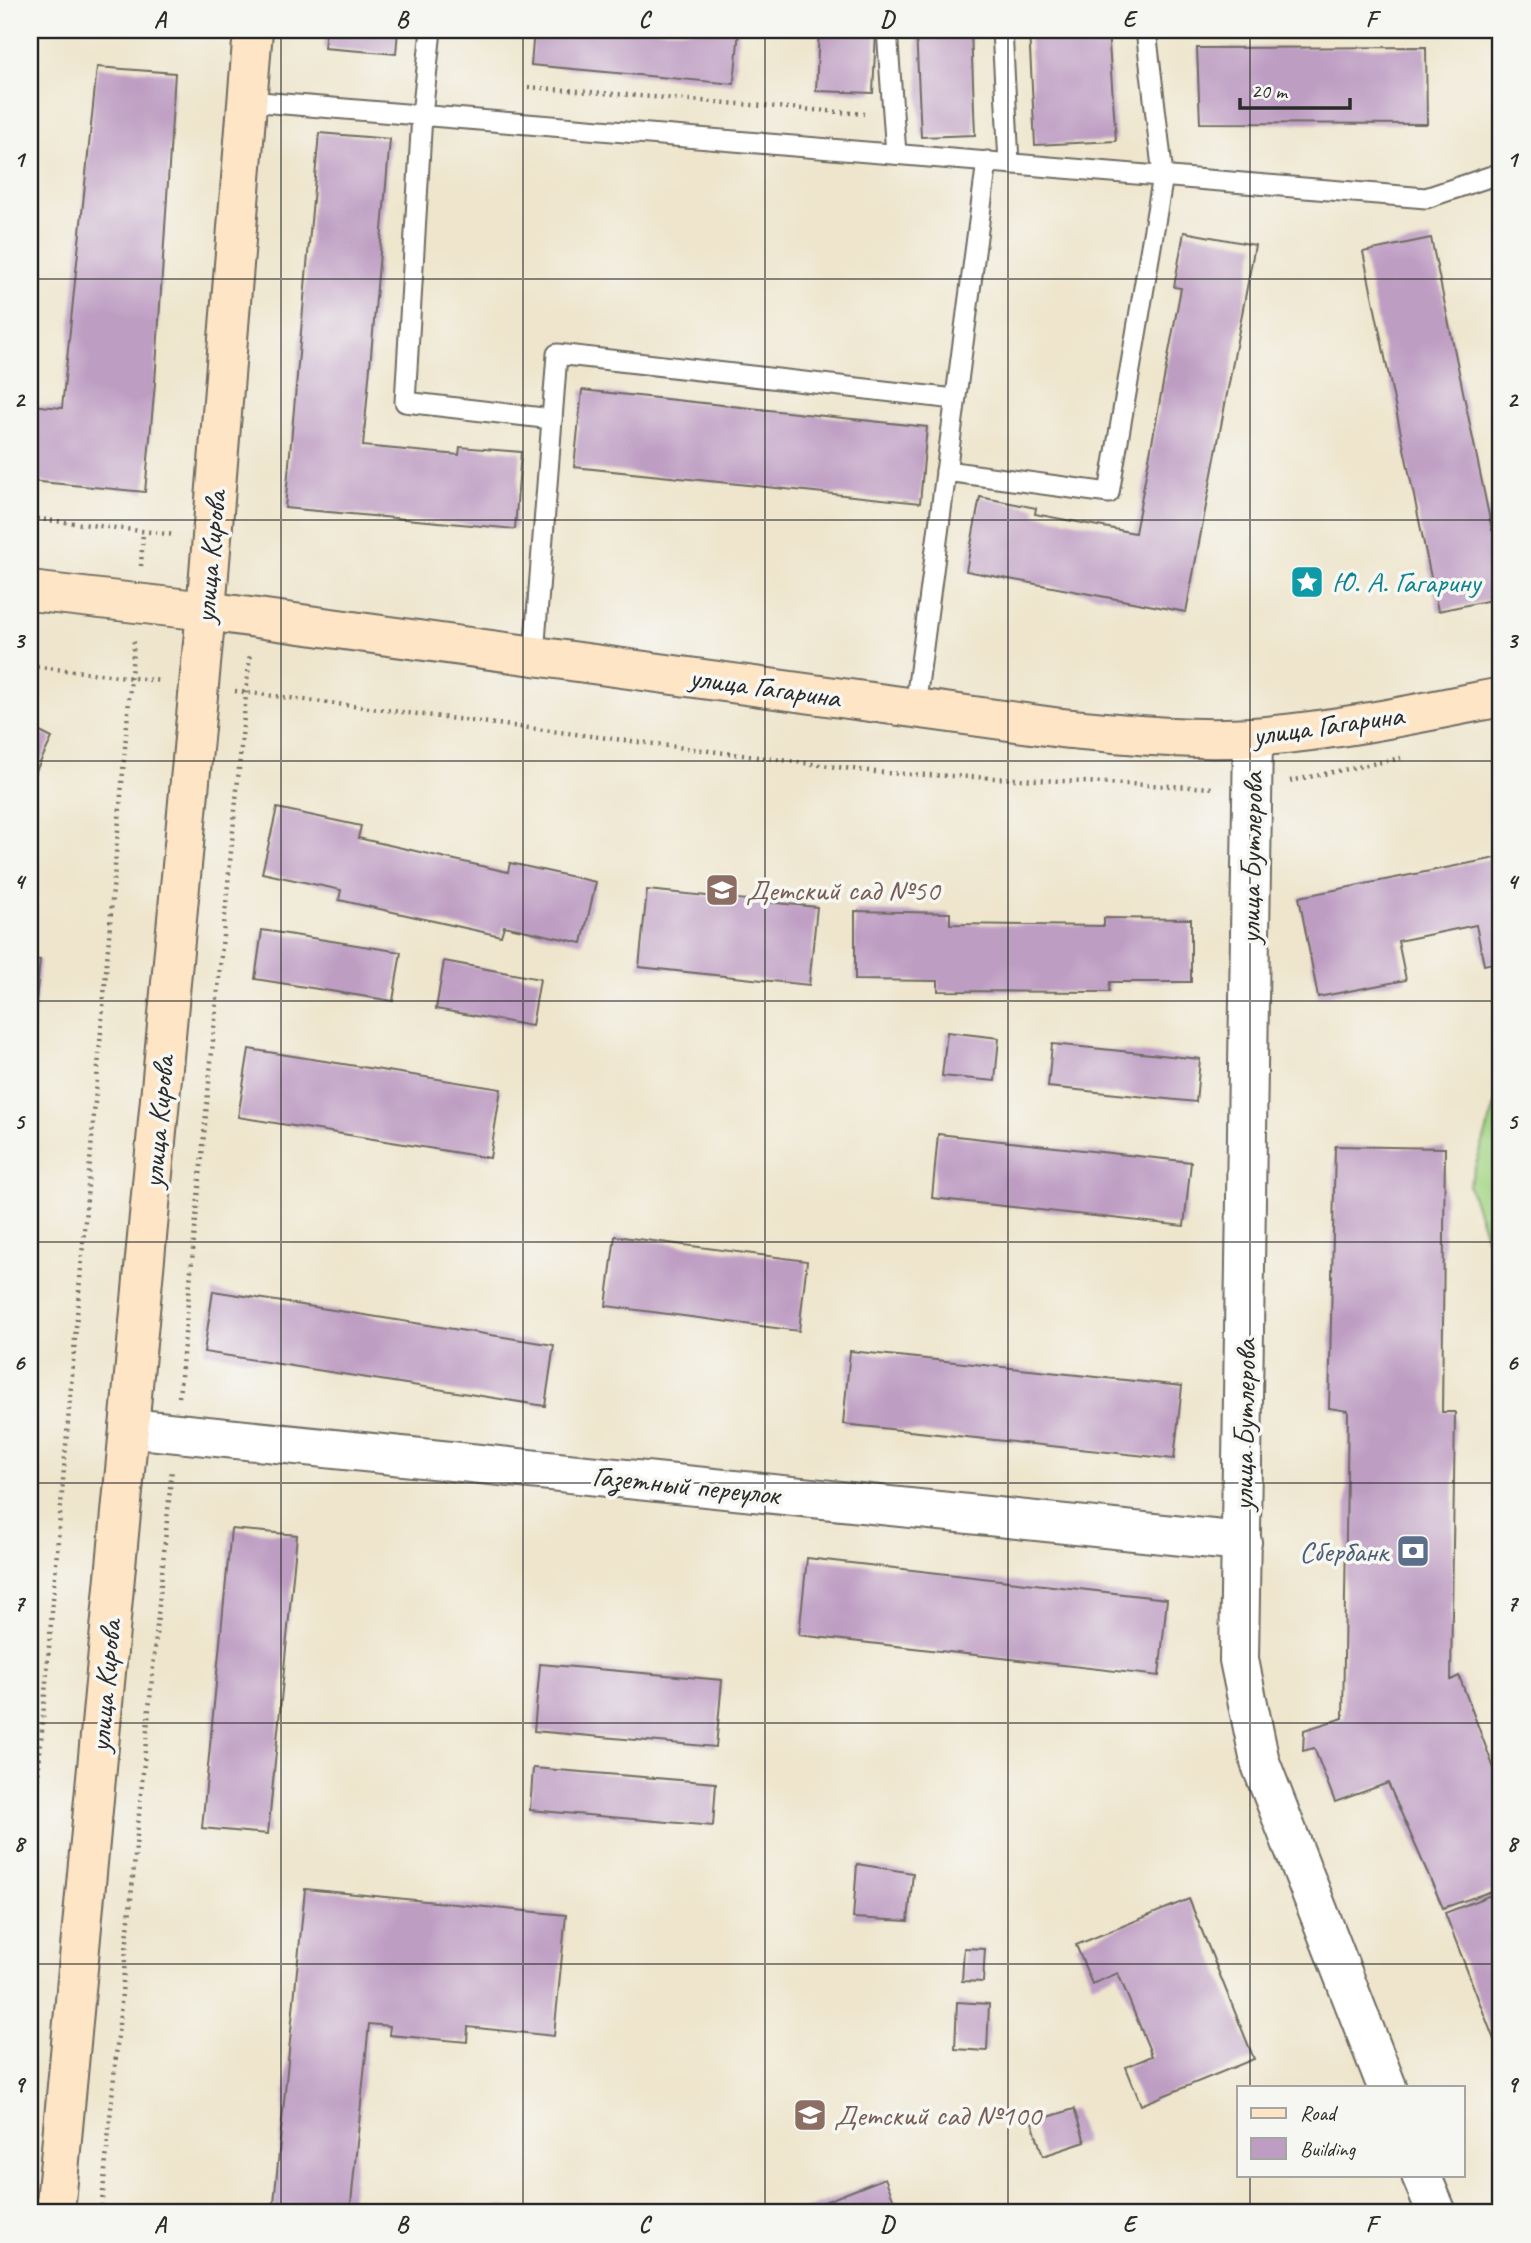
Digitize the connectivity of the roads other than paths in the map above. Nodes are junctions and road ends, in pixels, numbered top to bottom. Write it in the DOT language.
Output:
graph roads {
  1 [pos="253,30"];
  2 [pos="431,30"];
  3 [pos="887,30"];
  4 [pos="1002,30"];
  5 [pos="1146,30"];
  6 [pos="248,101"];
  7 [pos="422,115"];
  8 [pos="896,154"];
  9 [pos="987,161"];
  10 [pos="1009,163"];
  11 [pos="1501,173"];
  12 [pos="1163,176"];
  13 [pos="956,399"];
  14 [pos="552,419"];
  15 [pos="946,471"];
  16 [pos="30,591"];
  17 [pos="206,611"];
  18 [pos="534,655"];
  19 [pos="1501,698"];
  20 [pos="915,708"];
  21 [pos="1253,737"];
  22 [pos="129,1428"];
  23 [pos="1242,1542"];
  24 [pos="1387,2086"];
  25 [pos="1422,2176"];
  26 [pos="55,2213"];
  27 [pos="1437,2213"];
  1 -- 6 [label="street, улица Кирова"];
  2 -- 7 [label="lane"];
  3 -- 8 [label="lane"];
  4 -- 10 [label="lane"];
  5 -- 12 [label="lane"];
  6 -- 7 [label="lane"];
  6 -- 17 [label="street, улица Кирова"];
  7 -- 8 [label="lane"];
  7 -- 14 [label="lane"];
  8 -- 9 [label="lane"];
  9 -- 10 [label="lane"];
  9 -- 13 [label="lane"];
  10 -- 12 [label="lane"];
  11 -- 12 [label="lane"];
  12 -- 15 [label="lane"];
  13 -- 14 [label="lane"];
  13 -- 15 [label="lane"];
  14 -- 18 [label="lane"];
  15 -- 20 [label="lane"];
  16 -- 17 [label="street, улица Гагарина"];
  17 -- 18 [label="street, улица Гагарина"];
  17 -- 22 [label="street, улица Кирова"];
  18 -- 20 [label="street, улица Гагарина"];
  19 -- 21 [label="street, улица Гагарина"];
  20 -- 21 [label="street, улица Гагарина"];
  21 -- 23 [label="street, улица Бутлерова"];
  22 -- 23 [label="street, Газетный переулок"];
  22 -- 26 [label="street, улица Кирова"];
  23 -- 24 [label="street, улица Бутлерова"];
  25 -- 27 [label="street"];
}
